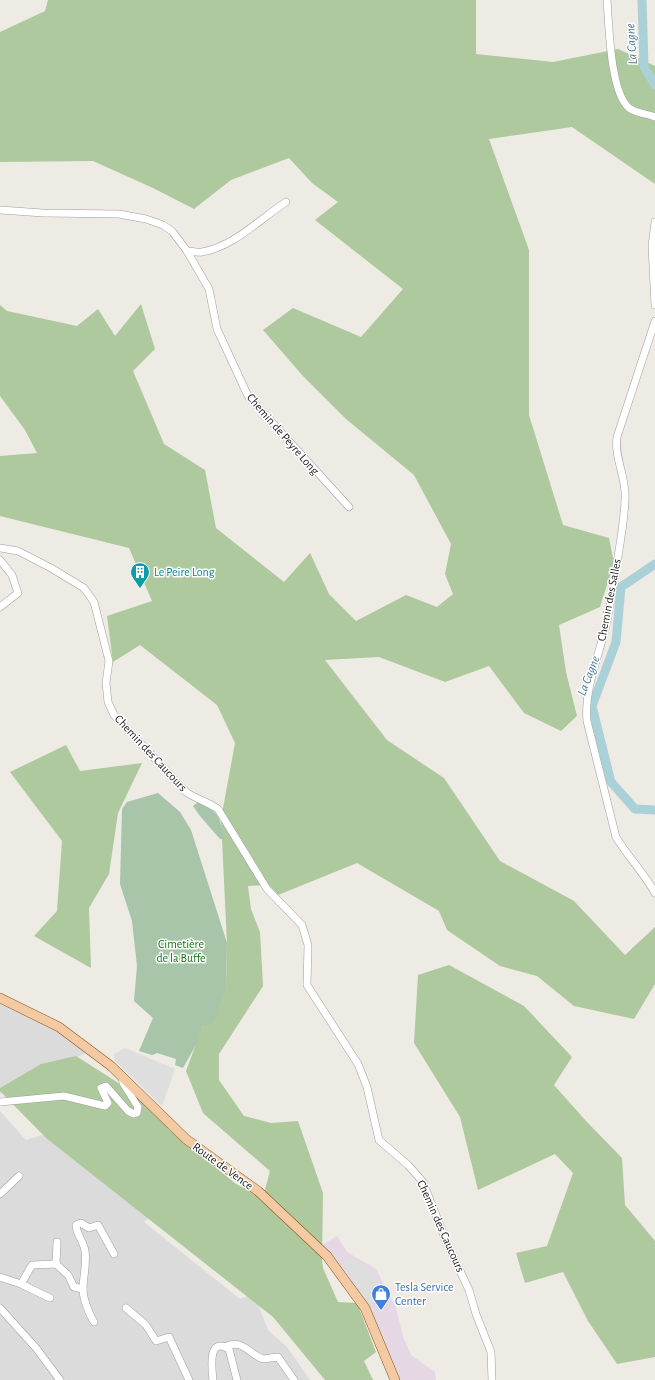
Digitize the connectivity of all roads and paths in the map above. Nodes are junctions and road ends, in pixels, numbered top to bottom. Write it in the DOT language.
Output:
graph roads {
  1 [pos="607,0"];
  2 [pos="655,117"];
  3 [pos="286,202"];
  4 [pos="0,210"];
  5 [pos="655,222"];
  6 [pos="186,251"];
  7 [pos="655,305"];
  8 [pos="655,321"];
  9 [pos="349,507"];
  10 [pos="0,548"];
  11 [pos="0,560"];
  12 [pos="0,607"];
  13 [pos="655,893"];
  14 [pos="0,998"];
  15 [pos="122,1076"];
  16 [pos="0,1102"];
  17 [pos="19,1176"];
  18 [pos="0,1194"];
  19 [pos="57,1242"];
  20 [pos="114,1254"];
  21 [pos="56,1264"];
  22 [pos="0,1277"];
  23 [pos="21,1284"];
  24 [pos="83,1289"];
  25 [pos="50,1298"];
  26 [pos="0,1308"];
  27 [pos="126,1308"];
  28 [pos="94,1322"];
  29 [pos="225,1347"];
  30 [pos="60,1380"];
  31 [pos="189,1380"];
  32 [pos="213,1380"];
  33 [pos="236,1380"];
  34 [pos="294,1380"];
  35 [pos="395,1380"];
  36 [pos="492,1380"];
  1 -- 2 [label="street"];
  3 -- 6 [label="street"];
  4 -- 6 [label="street, Chemin de Peyre Long"];
  5 -- 7 [label="street"];
  6 -- 9 [label="street, Chemin de Peyre Long"];
  8 -- 13 [label="street, Chemin des Salles"];
  10 -- 36 [label="street, Chemin des Caucours"];
  11 -- 12 [label="street"];
  14 -- 15 [label="main road, Route de Vence"];
  15 -- 16 [label="street"];
  15 -- 35 [label="main road, Route de Vence"];
  17 -- 18 [label="street"];
  19 -- 21 [label="street"];
  20 -- 24 [label="street"];
  21 -- 23 [label="street"];
  21 -- 24 [label="street"];
  22 -- 23 [label="street"];
  23 -- 25 [label="street"];
  24 -- 28 [label="street"];
  26 -- 30 [label="street"];
  27 -- 31 [label="street"];
  29 -- 32 [label="street"];
  29 -- 33 [label="street"];
  29 -- 34 [label="street"];
}
